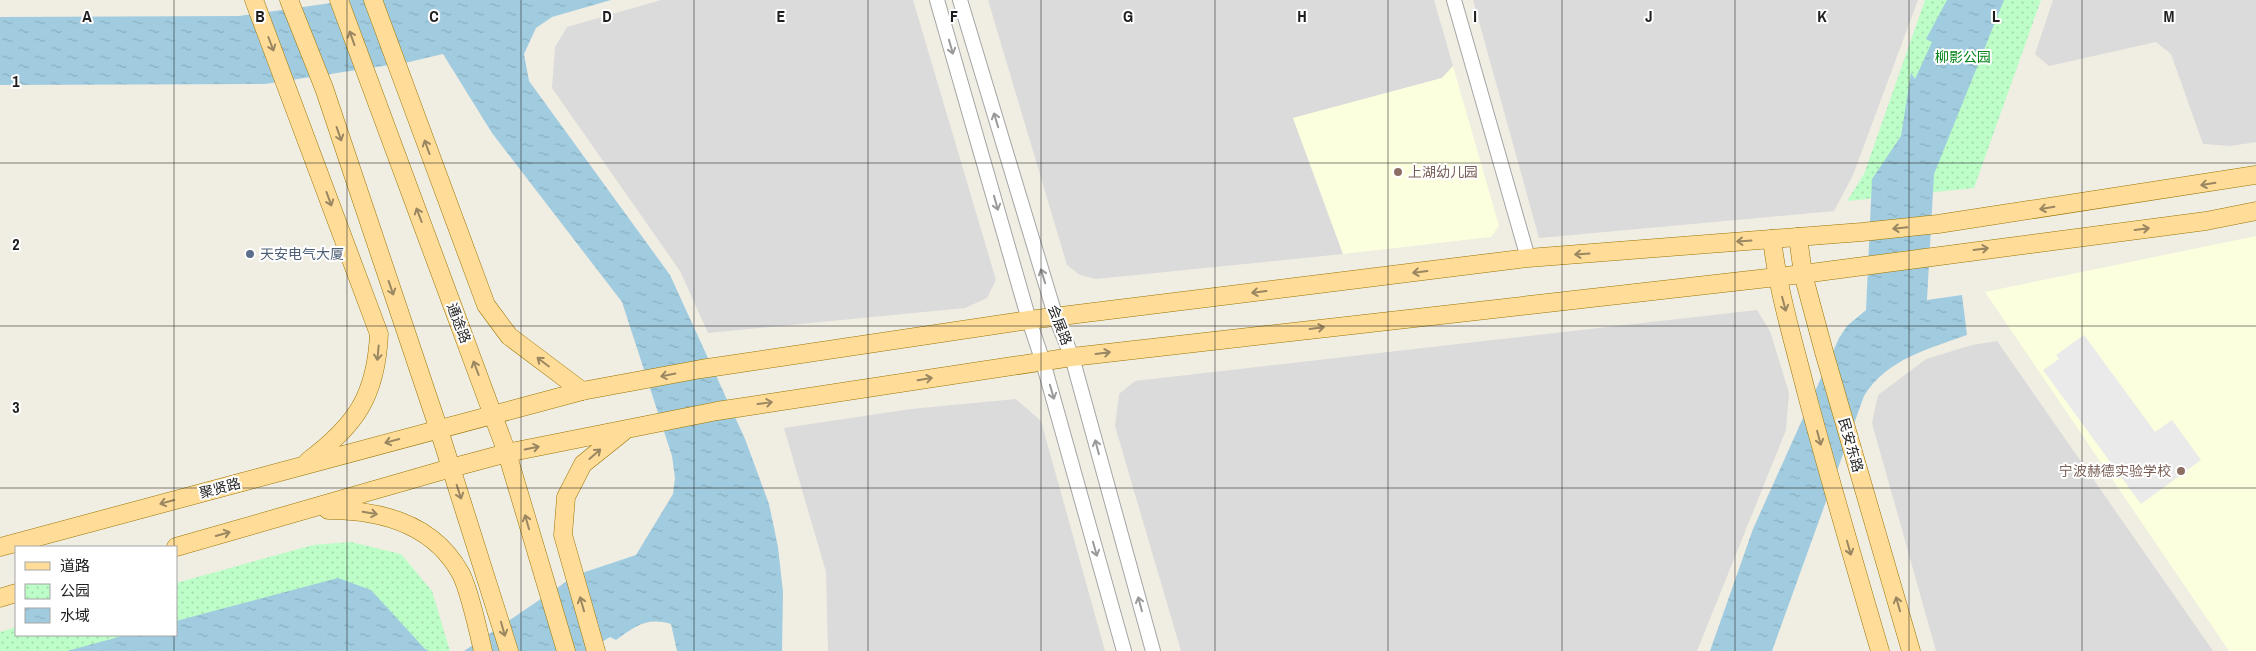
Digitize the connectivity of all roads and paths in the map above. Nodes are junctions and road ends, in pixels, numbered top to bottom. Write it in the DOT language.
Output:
graph roads {
  1 [pos="254,0"];
  2 [pos="339,0"];
  3 [pos="373,0"];
  4 [pos="937,0"];
  5 [pos="960,0"];
  6 [pos="1454,0"];
  7 [pos="290,1"];
  8 [pos="2256,176"];
  9 [pos="2256,211"];
  10 [pos="1798,237"];
  11 [pos="1772,239"];
  12 [pos="1528,258"];
  13 [pos="1803,274"];
  14 [pos="1776,275"];
  15 [pos="1056,318"];
  16 [pos="1029,320"];
  17 [pos="1072,357"];
  18 [pos="1043,362"];
  19 [pos="582,391"];
  20 [pos="493,414"];
  21 [pos="628,429"];
  22 [pos="439,430"];
  23 [pos="507,453"];
  24 [pos="302,466"];
  25 [pos="451,468"];
  26 [pos="304,510"];
  27 [pos="0,546"];
  28 [pos="178,546"];
  29 [pos="15,593"];
  30 [pos="0,598"];
  31 [pos="484,651"];
  32 [pos="509,651"];
  33 [pos="566,651"];
  34 [pos="596,651"];
  35 [pos="1124,651"];
  36 [pos="1153,651"];
  37 [pos="1880,651"];
  38 [pos="1911,651"];
  1 -- 24 [label="main road, one-way"];
  20 -- 2 [label="main road, 通途路, one-way"];
  19 -- 3 [label="main road, one-way"];
  4 -- 16 [label="street, 会展路, one-way"];
  15 -- 5 [label="street, 会展路, one-way"];
  6 -- 12 [label="street"];
  7 -- 22 [label="main road, one-way"];
  8 -- 10 [label="main road, 聚贤路, one-way"];
  13 -- 9 [label="main road, one-way"];
  10 -- 11 [label="main road, 聚贤路"];
  10 -- 13 [label="main road, 民安东路"];
  11 -- 12 [label="main road, 聚贤路, one-way"];
  11 -- 14 [label="main road, 民安东路"];
  12 -- 15 [label="main road, 聚贤路, one-way"];
  13 -- 14 [label="main road"];
  38 -- 13 [label="main road, 民安东路, one-way"];
  17 -- 14 [label="main road, one-way"];
  14 -- 37 [label="main road, 民安东路, one-way"];
  15 -- 16 [label="main road, 聚贤路"];
  15 -- 17 [label="street, 会展路"];
  16 -- 18 [label="street, 会展路"];
  16 -- 19 [label="main road, 聚贤路, one-way"];
  17 -- 18 [label="main road"];
  36 -- 17 [label="street, 会展路, one-way"];
  21 -- 18 [label="main road, one-way"];
  18 -- 35 [label="street, 会展路, one-way"];
  19 -- 20 [label="main road, 聚贤路"];
  20 -- 22 [label="main road, 聚贤路"];
  20 -- 23 [label="main road, 通途路"];
  23 -- 21 [label="main road, one-way"];
  34 -- 21 [label="main road, one-way"];
  22 -- 24 [label="main road, 聚贤路, one-way"];
  22 -- 25 [label="main road"];
  23 -- 25 [label="main road"];
  33 -- 23 [label="main road, 通途路, one-way"];
  24 -- 27 [label="main road, 聚贤路, one-way"];
  25 -- 26 [label="main road"];
  25 -- 32 [label="main road, one-way"];
  28 -- 26 [label="main road, one-way"];
  26 -- 31 [label="main road, one-way"];
  29 -- 30 [label="main road"];
}
